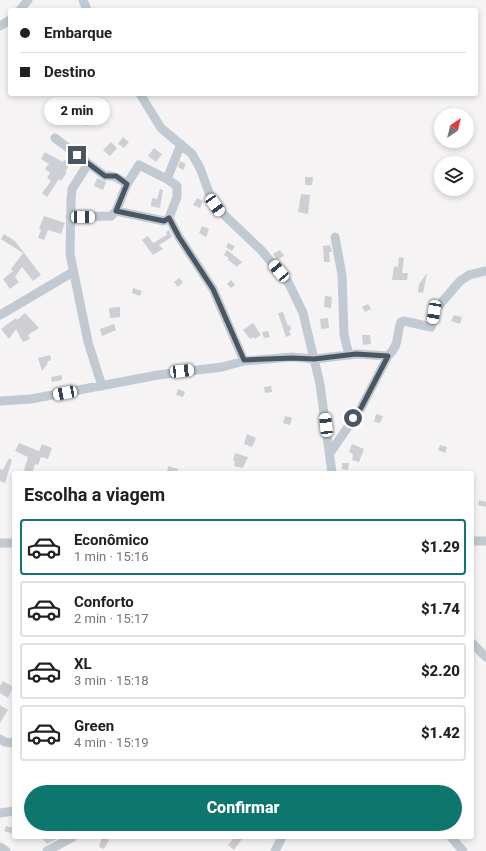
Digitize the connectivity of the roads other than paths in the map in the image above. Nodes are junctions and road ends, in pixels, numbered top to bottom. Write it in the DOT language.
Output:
graph roads {
  1 [pos="28,0"];
  2 [pos="22,8"];
  3 [pos="141,96"];
  4 [pos="54,138"];
  5 [pos="181,144"];
  6 [pos="88,164"];
  7 [pos="167,179"];
  8 [pos="127,184"];
  9 [pos="116,211"];
  10 [pos="70,217"];
  11 [pos="169,218"];
  12 [pos="335,237"];
  13 [pos="486,270"];
  14 [pos="73,272"];
  15 [pos="0,315"];
  16 [pos="349,355"];
  17 [pos="388,356"];
  18 [pos="314,359"];
  19 [pos="244,360"];
  20 [pos="102,386"];
  21 [pos="0,401"];
  22 [pos="330,453"];
  23 [pos="332,471"];
  24 [pos="474,541"];
  25 [pos="486,541"];
  26 [pos="0,543"];
  27 [pos="12,543"];
  28 [pos="474,645"];
  29 [pos="486,657"];
  30 [pos="0,739"];
  31 [pos="12,743"];
  32 [pos="12,811"];
  33 [pos="0,814"];
  34 [pos="69,839"];
  35 [pos="281,839"];
  36 [pos="453,839"];
  37 [pos="47,851"];
  38 [pos="275,851"];
  39 [pos="463,851"];
  1 -- 2 [label="street"];
  3 -- 5 [label="street"];
  4 -- 6 [label="street"];
  5 -- 7 [label="street"];
  5 -- 18 [label="street"];
  6 -- 8 [label="street"];
  6 -- 10 [label="street"];
  7 -- 8 [label="street"];
  7 -- 11 [label="street"];
  8 -- 9 [label="street"];
  9 -- 10 [label="street"];
  9 -- 11 [label="street"];
  10 -- 14 [label="street"];
  11 -- 19 [label="street"];
  12 -- 16 [label="street"];
  13 -- 17 [label="street"];
  14 -- 15 [label="street"];
  14 -- 20 [label="street"];
  16 -- 17 [label="street"];
  16 -- 18 [label="street"];
  17 -- 22 [label="street"];
  18 -- 19 [label="street"];
  18 -- 22 [label="street"];
  19 -- 20 [label="street"];
  20 -- 21 [label="street"];
  22 -- 23 [label="street"];
  24 -- 25 [label="street"];
  26 -- 27 [label="street"];
  28 -- 29 [label="street"];
  30 -- 31 [label="street"];
  32 -- 33 [label="street"];
  34 -- 37 [label="street"];
  35 -- 38 [label="street"];
  36 -- 39 [label="street"];
}
